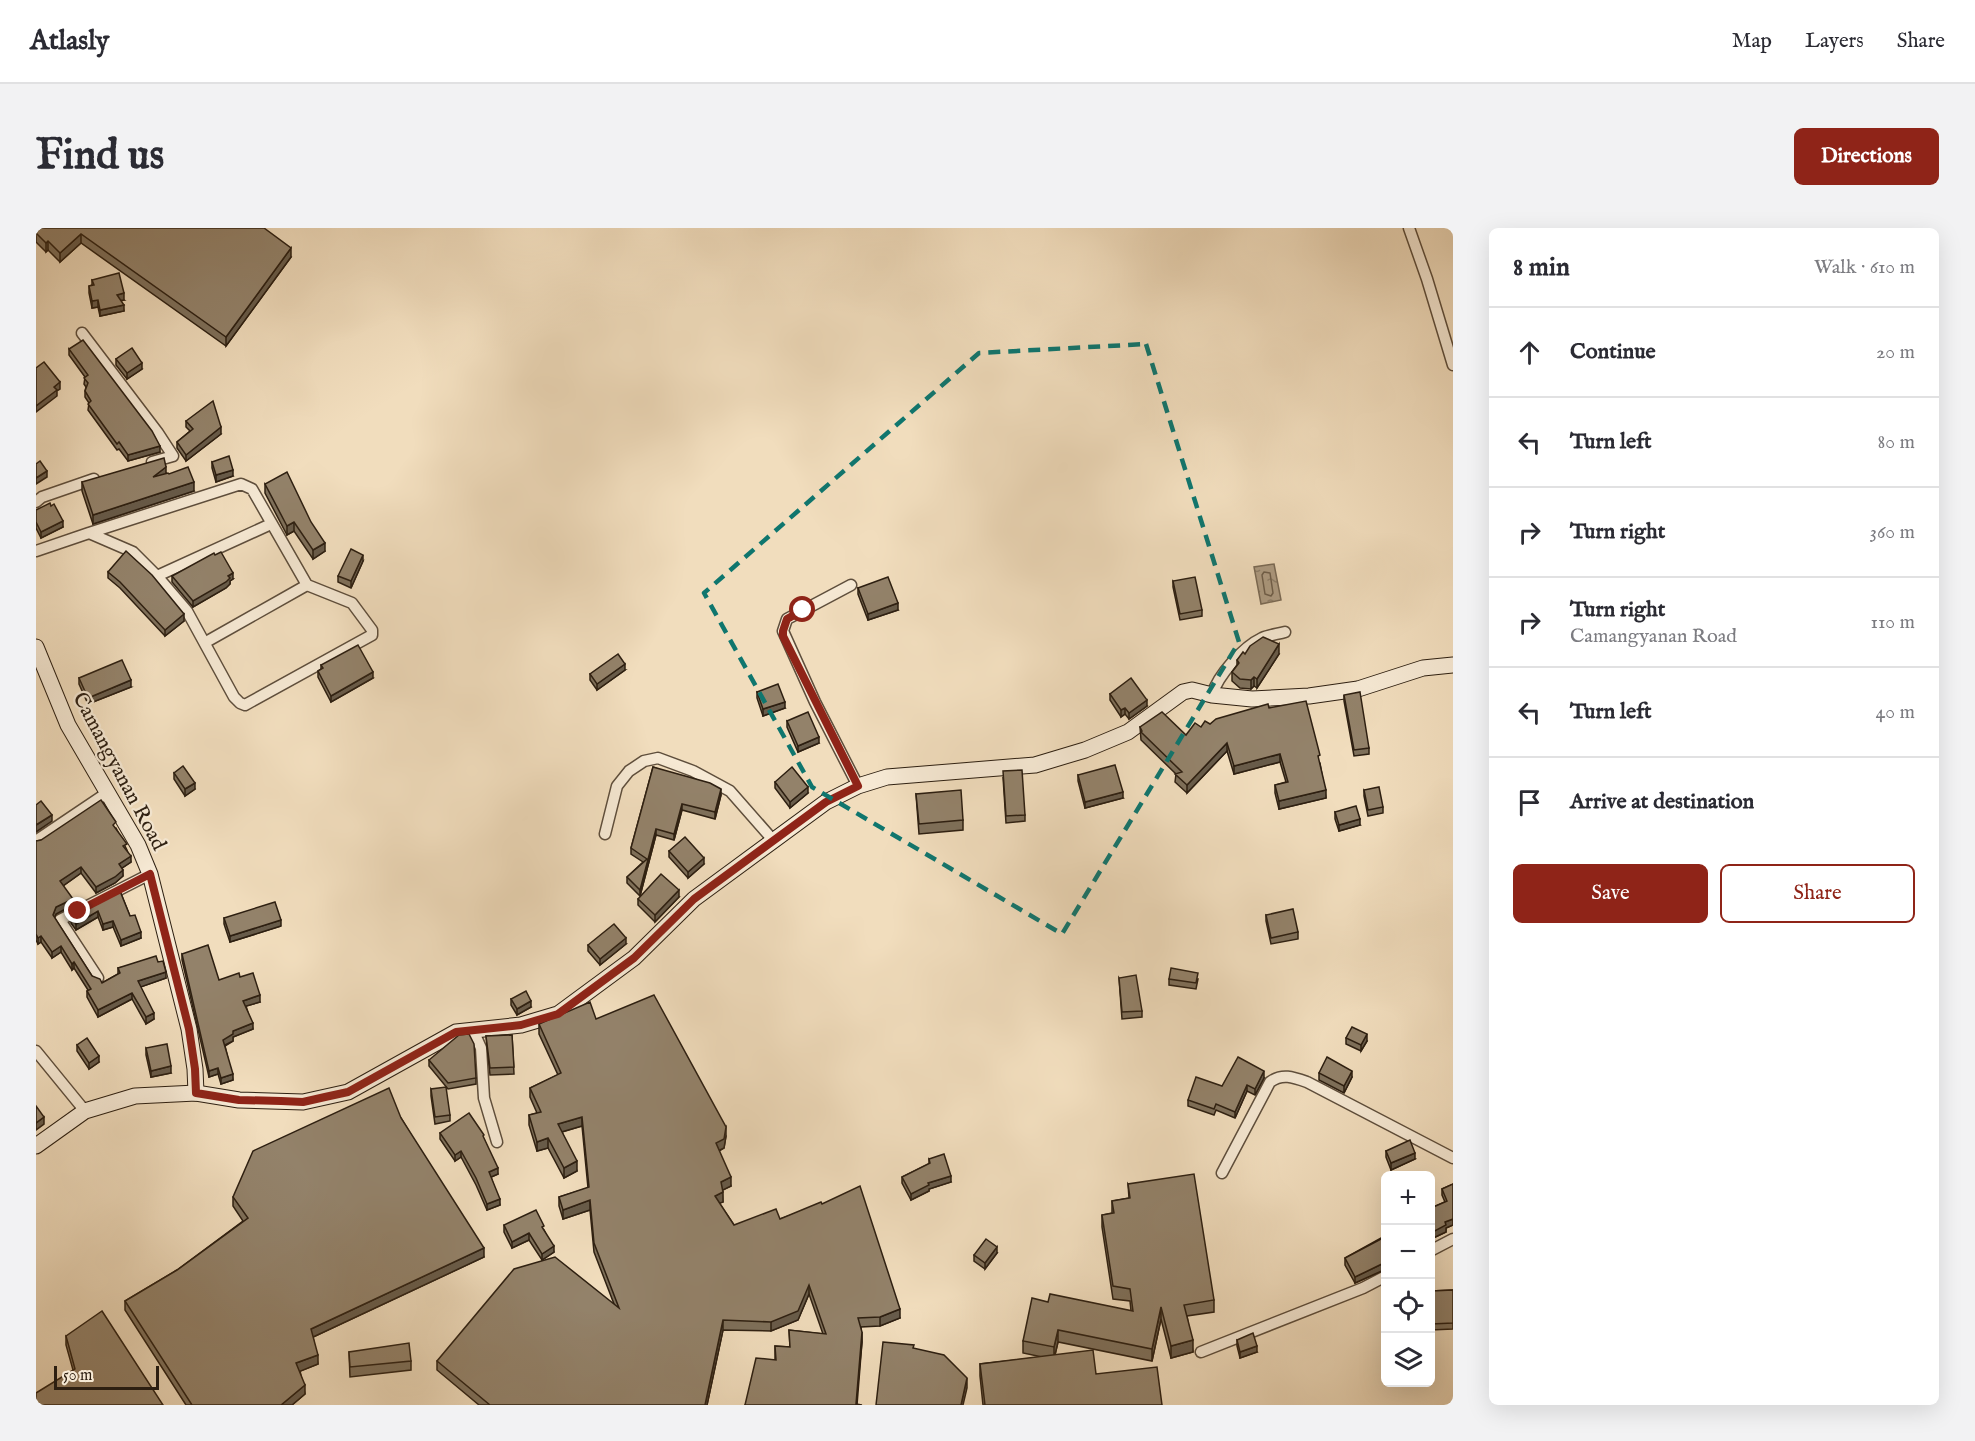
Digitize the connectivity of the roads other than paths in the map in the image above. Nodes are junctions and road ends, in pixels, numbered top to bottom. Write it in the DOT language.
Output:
graph roads {
  1 [pos="1409,228"];
  2 [pos="81,333"];
  3 [pos="1453,365"];
  4 [pos="140,465"];
  5 [pos="106,475"];
  6 [pos="36,502"];
  7 [pos="271,524"];
  8 [pos="89,533"];
  9 [pos="36,551"];
  10 [pos="157,576"];
  11 [pos="307,585"];
  12 [pos="851,585"];
  13 [pos="1285,632"];
  14 [pos="206,642"];
  15 [pos="36,647"];
  16 [pos="1453,665"];
  17 [pos="1212,695"];
  18 [pos="858,786"];
  19 [pos="107,794"];
  20 [pos="605,834"];
  21 [pos="37,840"];
  22 [pos="773,840"];
  23 [pos="150,874"];
  24 [pos="98,978"];
  25 [pos="473,1030"];
  26 [pos="36,1052"];
  27 [pos="196,1093"];
  28 [pos="85,1111"];
  29 [pos="497,1142"];
  30 [pos="36,1146"];
  31 [pos="1453,1158"];
  32 [pos="1222,1173"];
  33 [pos="1453,1239"];
  34 [pos="1435,1249"];
  35 [pos="1381,1279"];
  36 [pos="1201,1352"];
  1 -- 3 [label="street"];
  2 -- 4 [label="street"];
  5 -- 6 [label="street"];
  7 -- 8 [label="street"];
  7 -- 10 [label="street"];
  7 -- 11 [label="street"];
  8 -- 9 [label="street"];
  8 -- 10 [label="street"];
  10 -- 14 [label="street"];
  11 -- 14 [label="street"];
  11 -- 14 [label="street"];
  12 -- 18 [label="street"];
  13 -- 17 [label="street"];
  15 -- 19 [label="street, Camangyanan Road"];
  16 -- 17 [label="street"];
  17 -- 18 [label="street"];
  18 -- 22 [label="street"];
  19 -- 21 [label="street"];
  19 -- 23 [label="street, Camangyanan Road"];
  20 -- 22 [label="street"];
  22 -- 25 [label="street"];
  23 -- 24 [label="street"];
  23 -- 27 [label="street, Camangyanan Road"];
  25 -- 27 [label="street"];
  25 -- 29 [label="street"];
  26 -- 28 [label="street"];
  27 -- 28 [label="street"];
  28 -- 30 [label="street"];
  31 -- 32 [label="street"];
  33 -- 34 [label="street"];
  35 -- 36 [label="street"];
}
